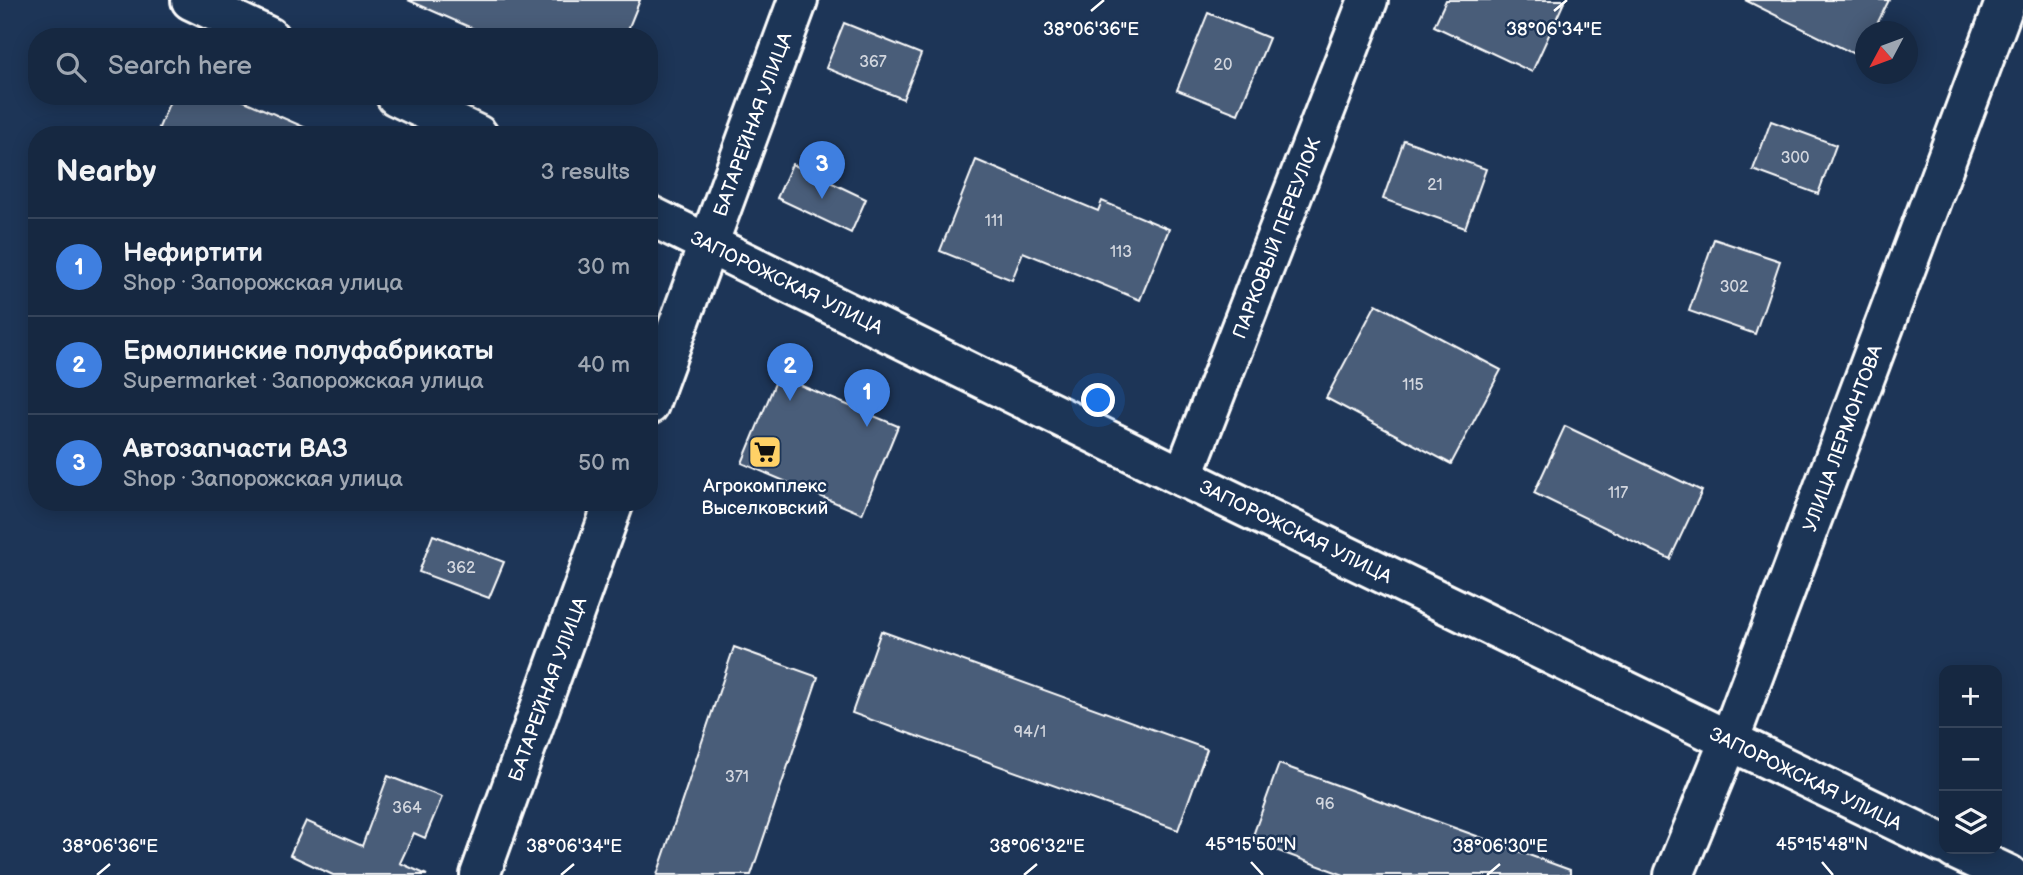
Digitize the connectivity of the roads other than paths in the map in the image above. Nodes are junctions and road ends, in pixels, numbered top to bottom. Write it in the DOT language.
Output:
graph roads {
  1 [pos="191,0"];
  2 [pos="797,0"];
  3 [pos="1368,0"];
  4 [pos="2006,0"];
  5 [pos="250,28"];
  6 [pos="415,105"];
  7 [pos="459,126"];
  8 [pos="658,219"];
  9 [pos="708,243"];
  10 [pos="658,380"];
  11 [pos="1183,477"];
  12 [pos="611,511"];
  13 [pos="1729,741"];
  14 [pos="1939,842"];
  15 [pos="1965,854"];
  16 [pos="480,875"];
  17 [pos="1674,875"];
  18 [pos="2009,875"];
  1 -- 5 [label="street"];
  2 -- 9 [label="street, БАТАРЕЙНАЯ УЛИЦА"];
  3 -- 11 [label="street, ПАРКОВЫЙ ПЕРЕУЛОК"];
  4 -- 13 [label="street, УЛИЦА ЛЕРМОНТОВА"];
  6 -- 7 [label="street"];
  8 -- 9 [label="street, ЗАПОРОЖСКАЯ УЛИЦА"];
  9 -- 10 [label="street, БАТАРЕЙНАЯ УЛИЦА"];
  9 -- 11 [label="street, ЗАПОРОЖСКАЯ УЛИЦА"];
  11 -- 13 [label="street, ЗАПОРОЖСКАЯ УЛИЦА"];
  12 -- 16 [label="street, БАТАРЕЙНАЯ УЛИЦА"];
  13 -- 14 [label="street, ЗАПОРОЖСКАЯ УЛИЦА"];
  13 -- 17 [label="street, УЛИЦА ЛЕРМОНТОВА"];
  15 -- 18 [label="street"];
}
